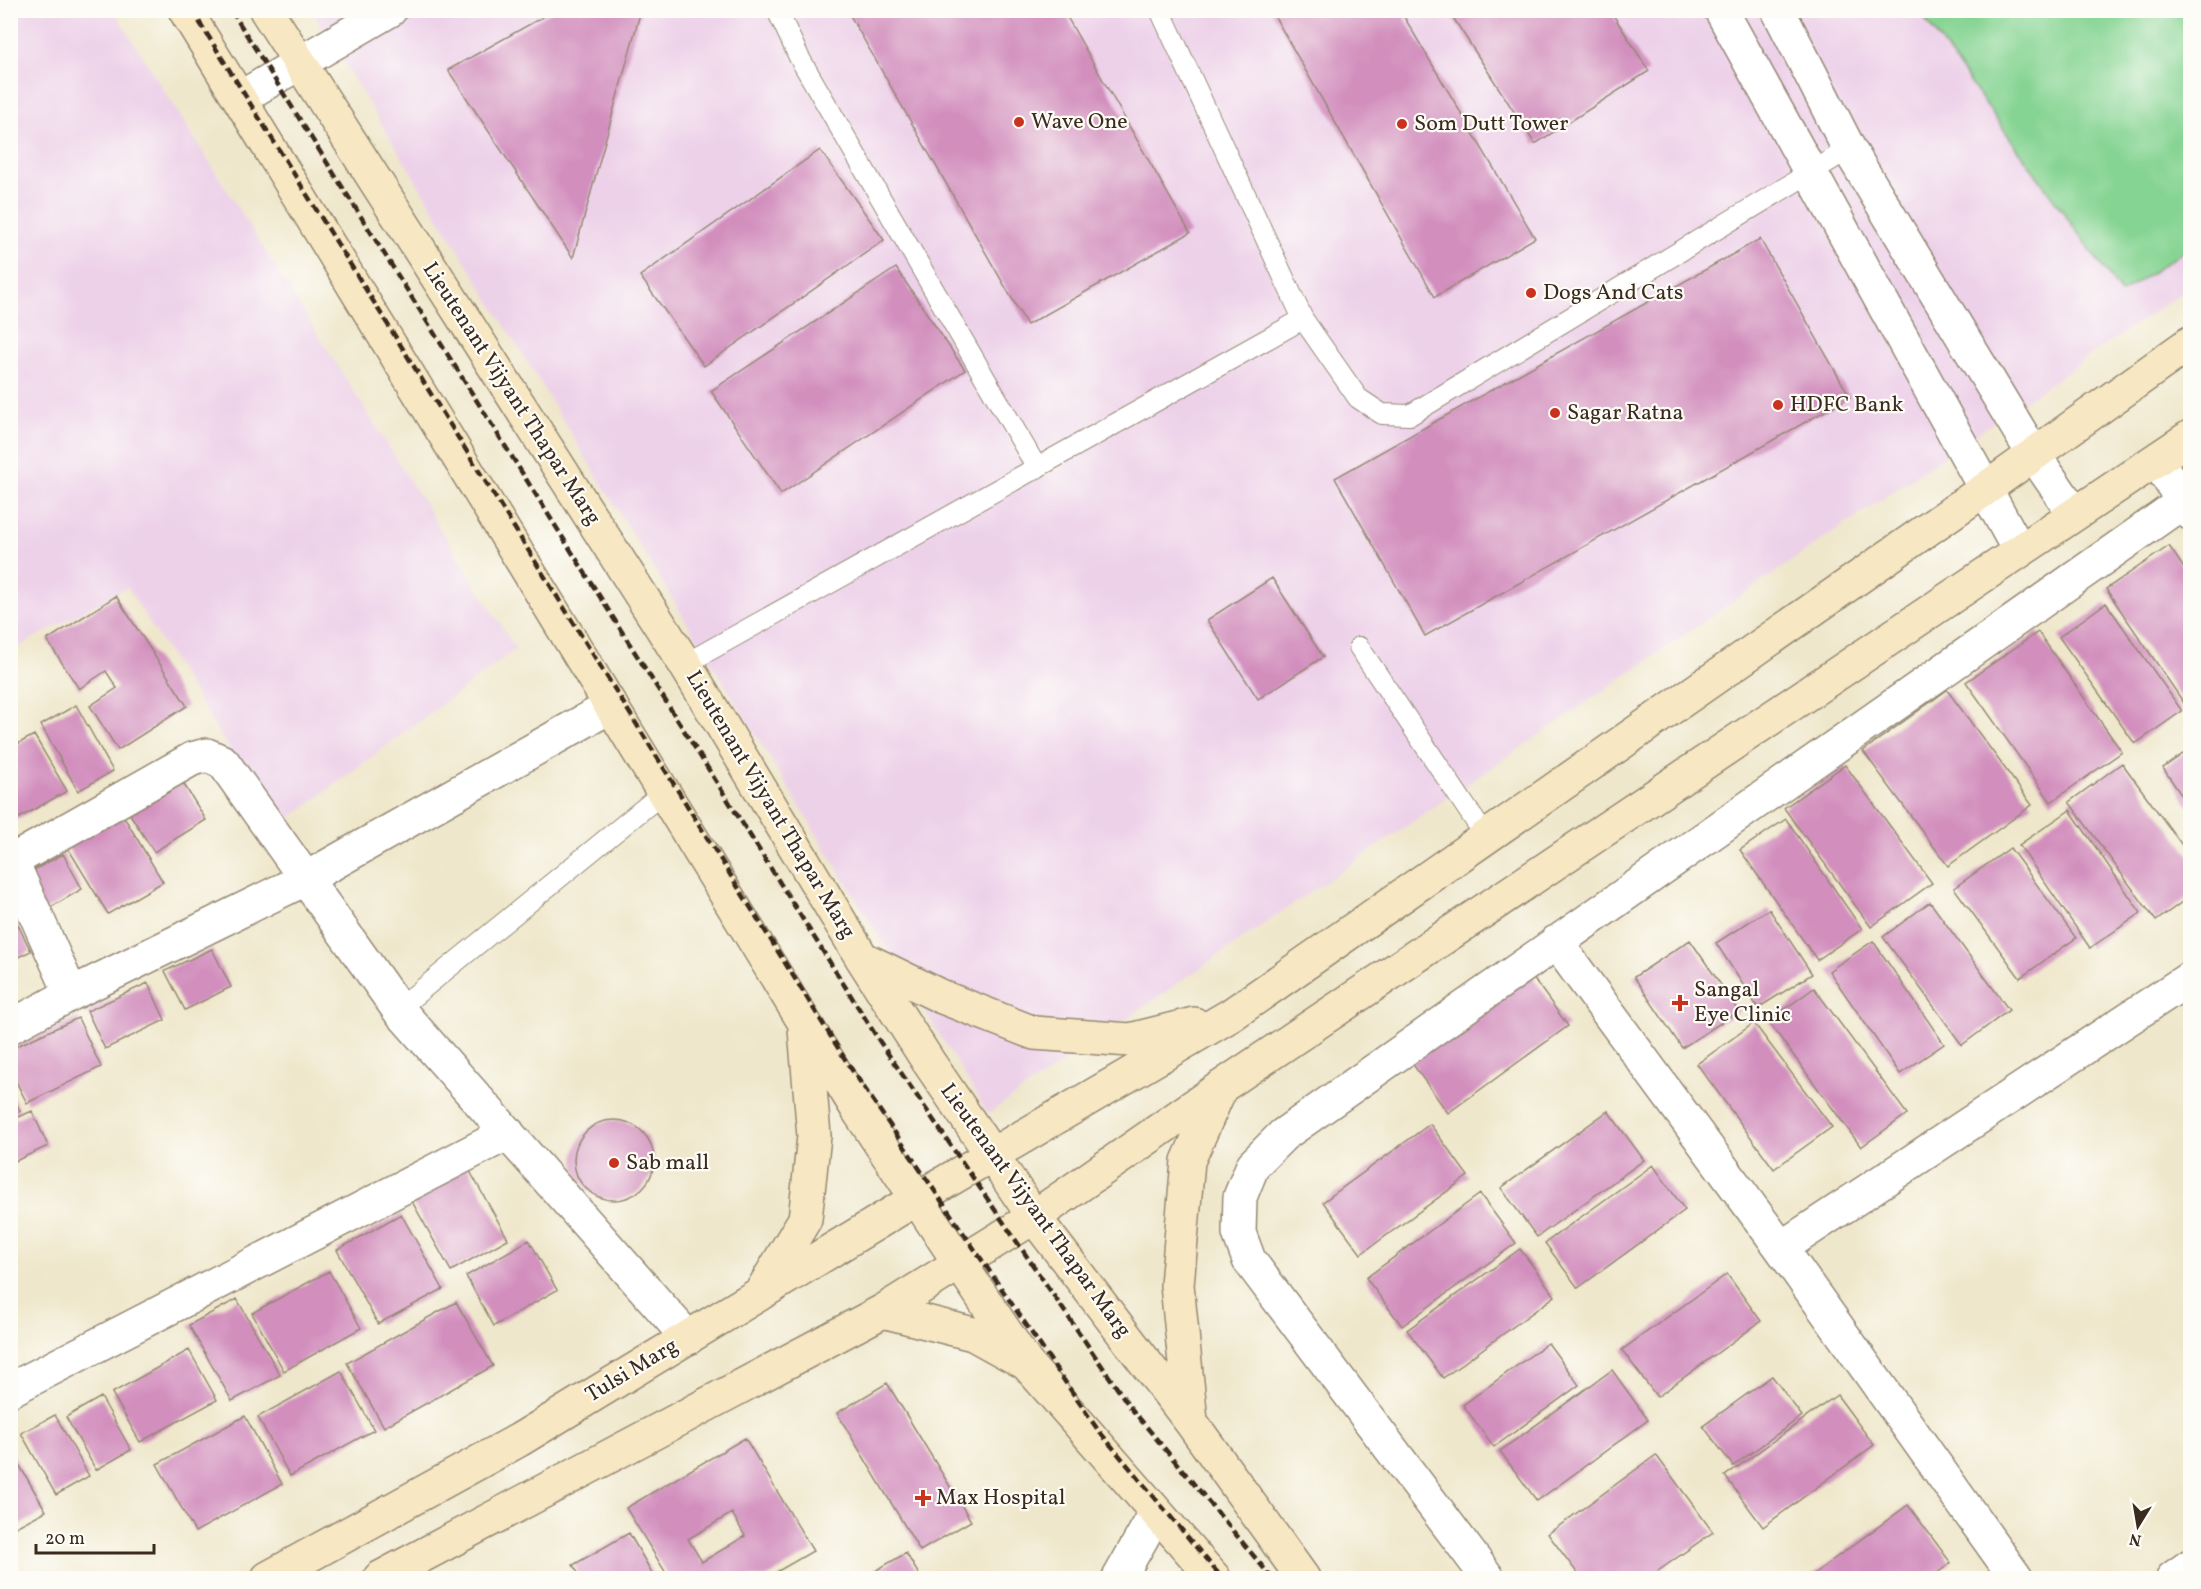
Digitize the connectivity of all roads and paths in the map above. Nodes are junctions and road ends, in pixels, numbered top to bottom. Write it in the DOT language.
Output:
graph roads {
  1 [pos="185,10"];
  2 [pos="266,10"];
  3 [pos="390,10"];
  4 [pos="777,10"];
  5 [pos="1160,10"];
  6 [pos="1722,10"];
  7 [pos="1778,10"];
  8 [pos="298,62"];
  9 [pos="240,98"];
  10 [pos="1849,149"];
  11 [pos="1811,172"];
  12 [pos="1303,319"];
  13 [pos="2190,343"];
  14 [pos="2190,437"];
  15 [pos="2034,455"];
  16 [pos="2157,460"];
  17 [pos="1037,468"];
  18 [pos="1984,490"];
  19 [pos="2188,504"];
  20 [pos="2074,513"];
  21 [pos="2019,550"];
  22 [pos="1359,647"];
  23 [pos="684,664"];
  24 [pos="611,706"];
  25 [pos="664,792"];
  26 [pos="1486,837"];
  27 [pos="11,859"];
  28 [pos="305,879"];
  29 [pos="1556,942"];
  30 [pos="862,958"];
  31 [pos="2190,978"];
  32 [pos="71,994"];
  33 [pos="398,1009"];
  34 [pos="1231,1015"];
  35 [pos="805,1022"];
  36 [pos="10,1027"];
  37 [pos="1221,1087"];
  38 [pos="508,1133"];
  39 [pos="992,1155"];
  40 [pos="918,1198"];
  41 [pos="1034,1217"];
  42 [pos="1781,1248"];
  43 [pos="961,1262"];
  44 [pos="760,1293"];
  45 [pos="883,1311"];
  46 [pos="688,1338"];
  47 [pos="1026,1363"];
  48 [pos="10,1390"];
  49 [pos="1191,1422"];
  50 [pos="1156,1513"];
  51 [pos="2190,1566"];
  52 [pos="268,1578"];
  53 [pos="380,1578"];
  54 [pos="1117,1578"];
  55 [pos="1214,1578"];
  56 [pos="1303,1578"];
  57 [pos="1488,1578"];
  58 [pos="2016,1578"];
  59 [pos="2173,1578"];
  1 -- 9 [label="main road"];
  2 -- 8 [label="main road, Lieutenant Vijyant Thapar Marg"];
  3 -- 8 [label="street"];
  4 -- 17 [label="lane"];
  5 -- 12 [label="lane"];
  6 -- 11 [label="street"];
  7 -- 10 [label="street"];
  8 -- 9 [label="street"];
  8 -- 23 [label="main road, Lieutenant Vijyant Thapar Marg"];
  9 -- 24 [label="main road"];
  10 -- 11 [label="lane"];
  10 -- 15 [label="street"];
  11 -- 12 [label="lane"];
  11 -- 18 [label="street"];
  12 -- 17 [label="lane"];
  13 -- 15 [label="main road, Tulsi Marg"];
  14 -- 16 [label="main road"];
  15 -- 18 [label="main road, Tulsi Marg"];
  15 -- 20 [label="street"];
  16 -- 19 [label="street"];
  16 -- 20 [label="main road"];
  17 -- 23 [label="lane"];
  18 -- 21 [label="street"];
  18 -- 26 [label="main road, Tulsi Marg"];
  19 -- 29 [label="street"];
  20 -- 21 [label="main road"];
  21 -- 37 [label="main road"];
  22 -- 26 [label="lane"];
  23 -- 30 [label="main road, Lieutenant Vijyant Thapar Marg"];
  24 -- 25 [label="main road"];
  24 -- 28 [label="street"];
  25 -- 33 [label="lane"];
  25 -- 35 [label="main road"];
  26 -- 34 [label="main road, Tulsi Marg"];
  27 -- 28 [label="street"];
  27 -- 32 [label="street"];
  28 -- 32 [label="street"];
  28 -- 33 [label="street"];
  29 -- 42 [label="street"];
  29 -- 57 [label="street"];
  30 -- 34 [label="main road"];
  30 -- 39 [label="main road, Lieutenant Vijyant Thapar Marg"];
  31 -- 42 [label="street"];
  32 -- 36 [label="street"];
  33 -- 38 [label="street"];
  34 -- 39 [label="main road, Tulsi Marg"];
  35 -- 40 [label="main road"];
  35 -- 44 [label="main road"];
  37 -- 41 [label="main road"];
  37 -- 49 [label="main road"];
  38 -- 46 [label="street"];
  38 -- 48 [label="street"];
  39 -- 40 [label="main road, Tulsi Marg"];
  39 -- 41 [label="main road, Lieutenant Vijyant Thapar Marg"];
  40 -- 43 [label="main road"];
  40 -- 44 [label="main road, Tulsi Marg"];
  41 -- 43 [label="main road"];
  41 -- 49 [label="main road, Lieutenant Vijyant Thapar Marg"];
  42 -- 58 [label="street"];
  43 -- 45 [label="main road"];
  43 -- 47 [label="main road"];
  44 -- 46 [label="main road, Tulsi Marg"];
  45 -- 47 [label="main road"];
  45 -- 53 [label="main road"];
  46 -- 52 [label="main road, Tulsi Marg"];
  47 -- 50 [label="main road"];
  49 -- 56 [label="main road, Lieutenant Vijyant Thapar Marg"];
  50 -- 54 [label="street"];
  50 -- 55 [label="main road"];
  51 -- 59 [label="street"];
}
